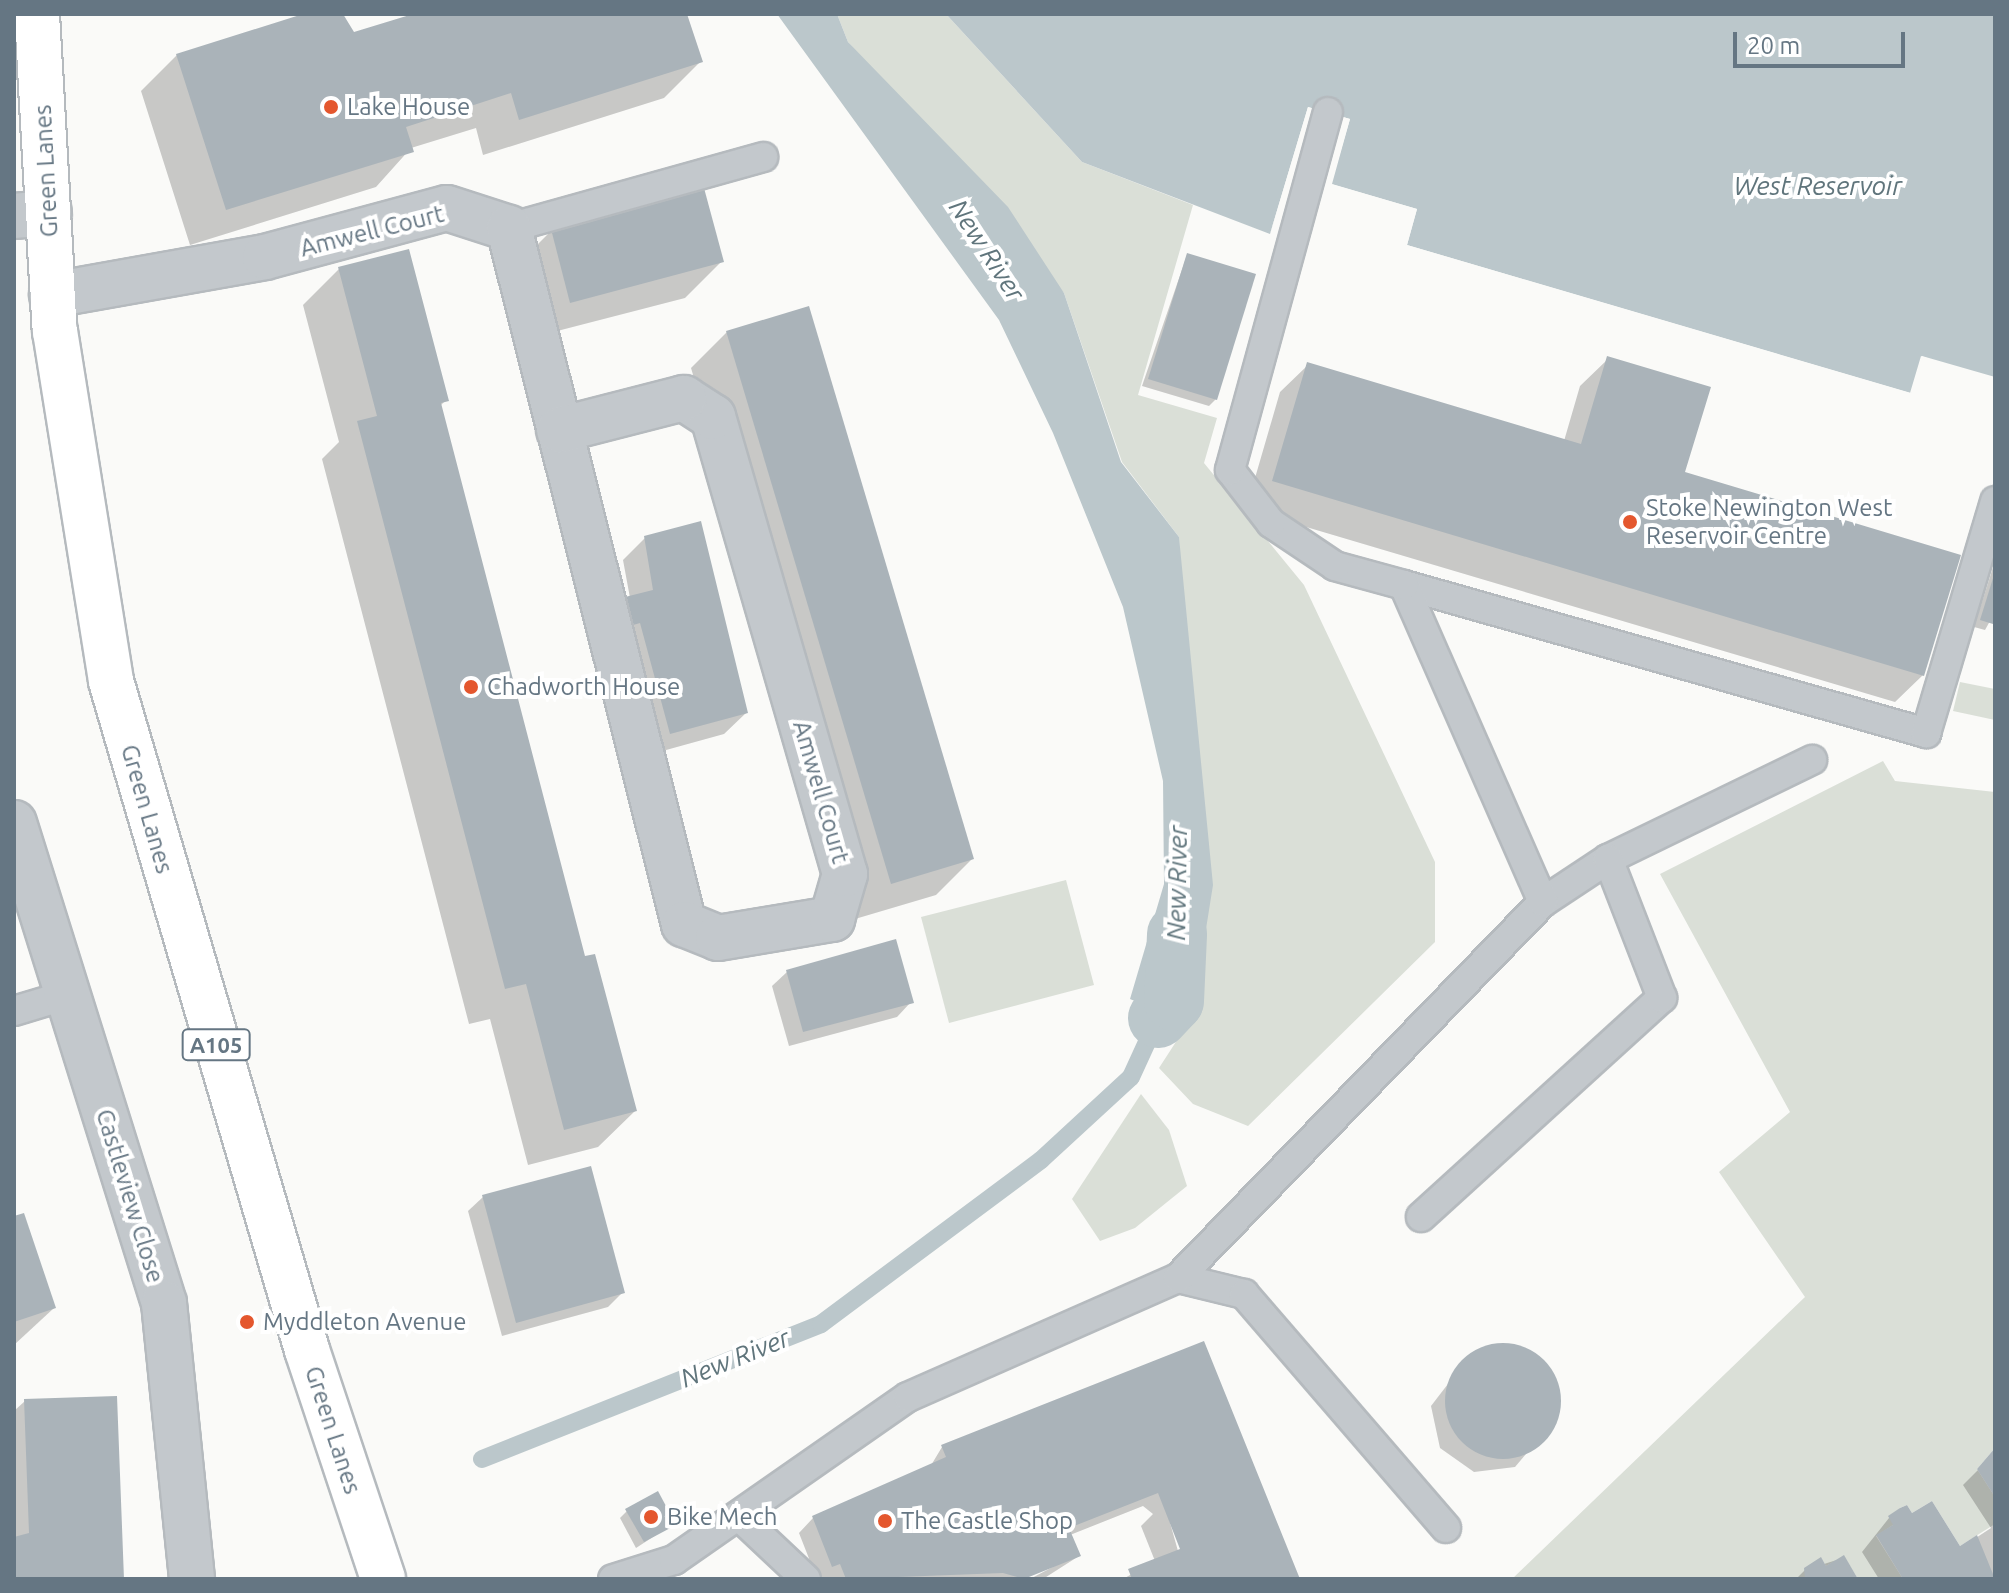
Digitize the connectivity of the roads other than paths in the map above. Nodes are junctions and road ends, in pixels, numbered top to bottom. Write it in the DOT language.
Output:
graph roads {
  1 [pos="37,14"];
  2 [pos="1328,112"];
  3 [pos="763,157"];
  4 [pos="31,215"];
  5 [pos="509,228"];
  6 [pos="52,295"];
  7 [pos="559,430"];
  8 [pos="1995,501"];
  9 [pos="1404,585"];
  10 [pos="1812,760"];
  11 [pos="14,823"];
  12 [pos="1608,859"];
  13 [pos="1543,902"];
  14 [pos="67,995"];
  15 [pos="14,1011"];
  16 [pos="1421,1217"];
  17 [pos="1178,1278"];
  18 [pos="741,1518"];
  19 [pos="1446,1528"];
  20 [pos="192,1579"];
  21 [pos="383,1579"];
  22 [pos="613,1579"];
  23 [pos="806,1579"];
  1 -- 4 [label="main road, Green Lanes / A105"];
  2 -- 9 [label="lane"];
  3 -- 5 [label="lane"];
  4 -- 6 [label="main road, Green Lanes / A105"];
  5 -- 6 [label="street, Amwell Court"];
  5 -- 7 [label="street, Amwell Court"];
  6 -- 21 [label="main road, Green Lanes / A105"];
  7 -- 7 [label="street, Amwell Court"];
  8 -- 9 [label="lane"];
  9 -- 13 [label="lane"];
  10 -- 12 [label="lane"];
  11 -- 14 [label="street, Castleview Close"];
  12 -- 13 [label="lane"];
  12 -- 16 [label="lane"];
  13 -- 17 [label="lane"];
  14 -- 15 [label="lane"];
  14 -- 20 [label="street, Castleview Close"];
  17 -- 18 [label="lane"];
  17 -- 19 [label="lane"];
  18 -- 22 [label="lane"];
  18 -- 23 [label="lane"];
}
